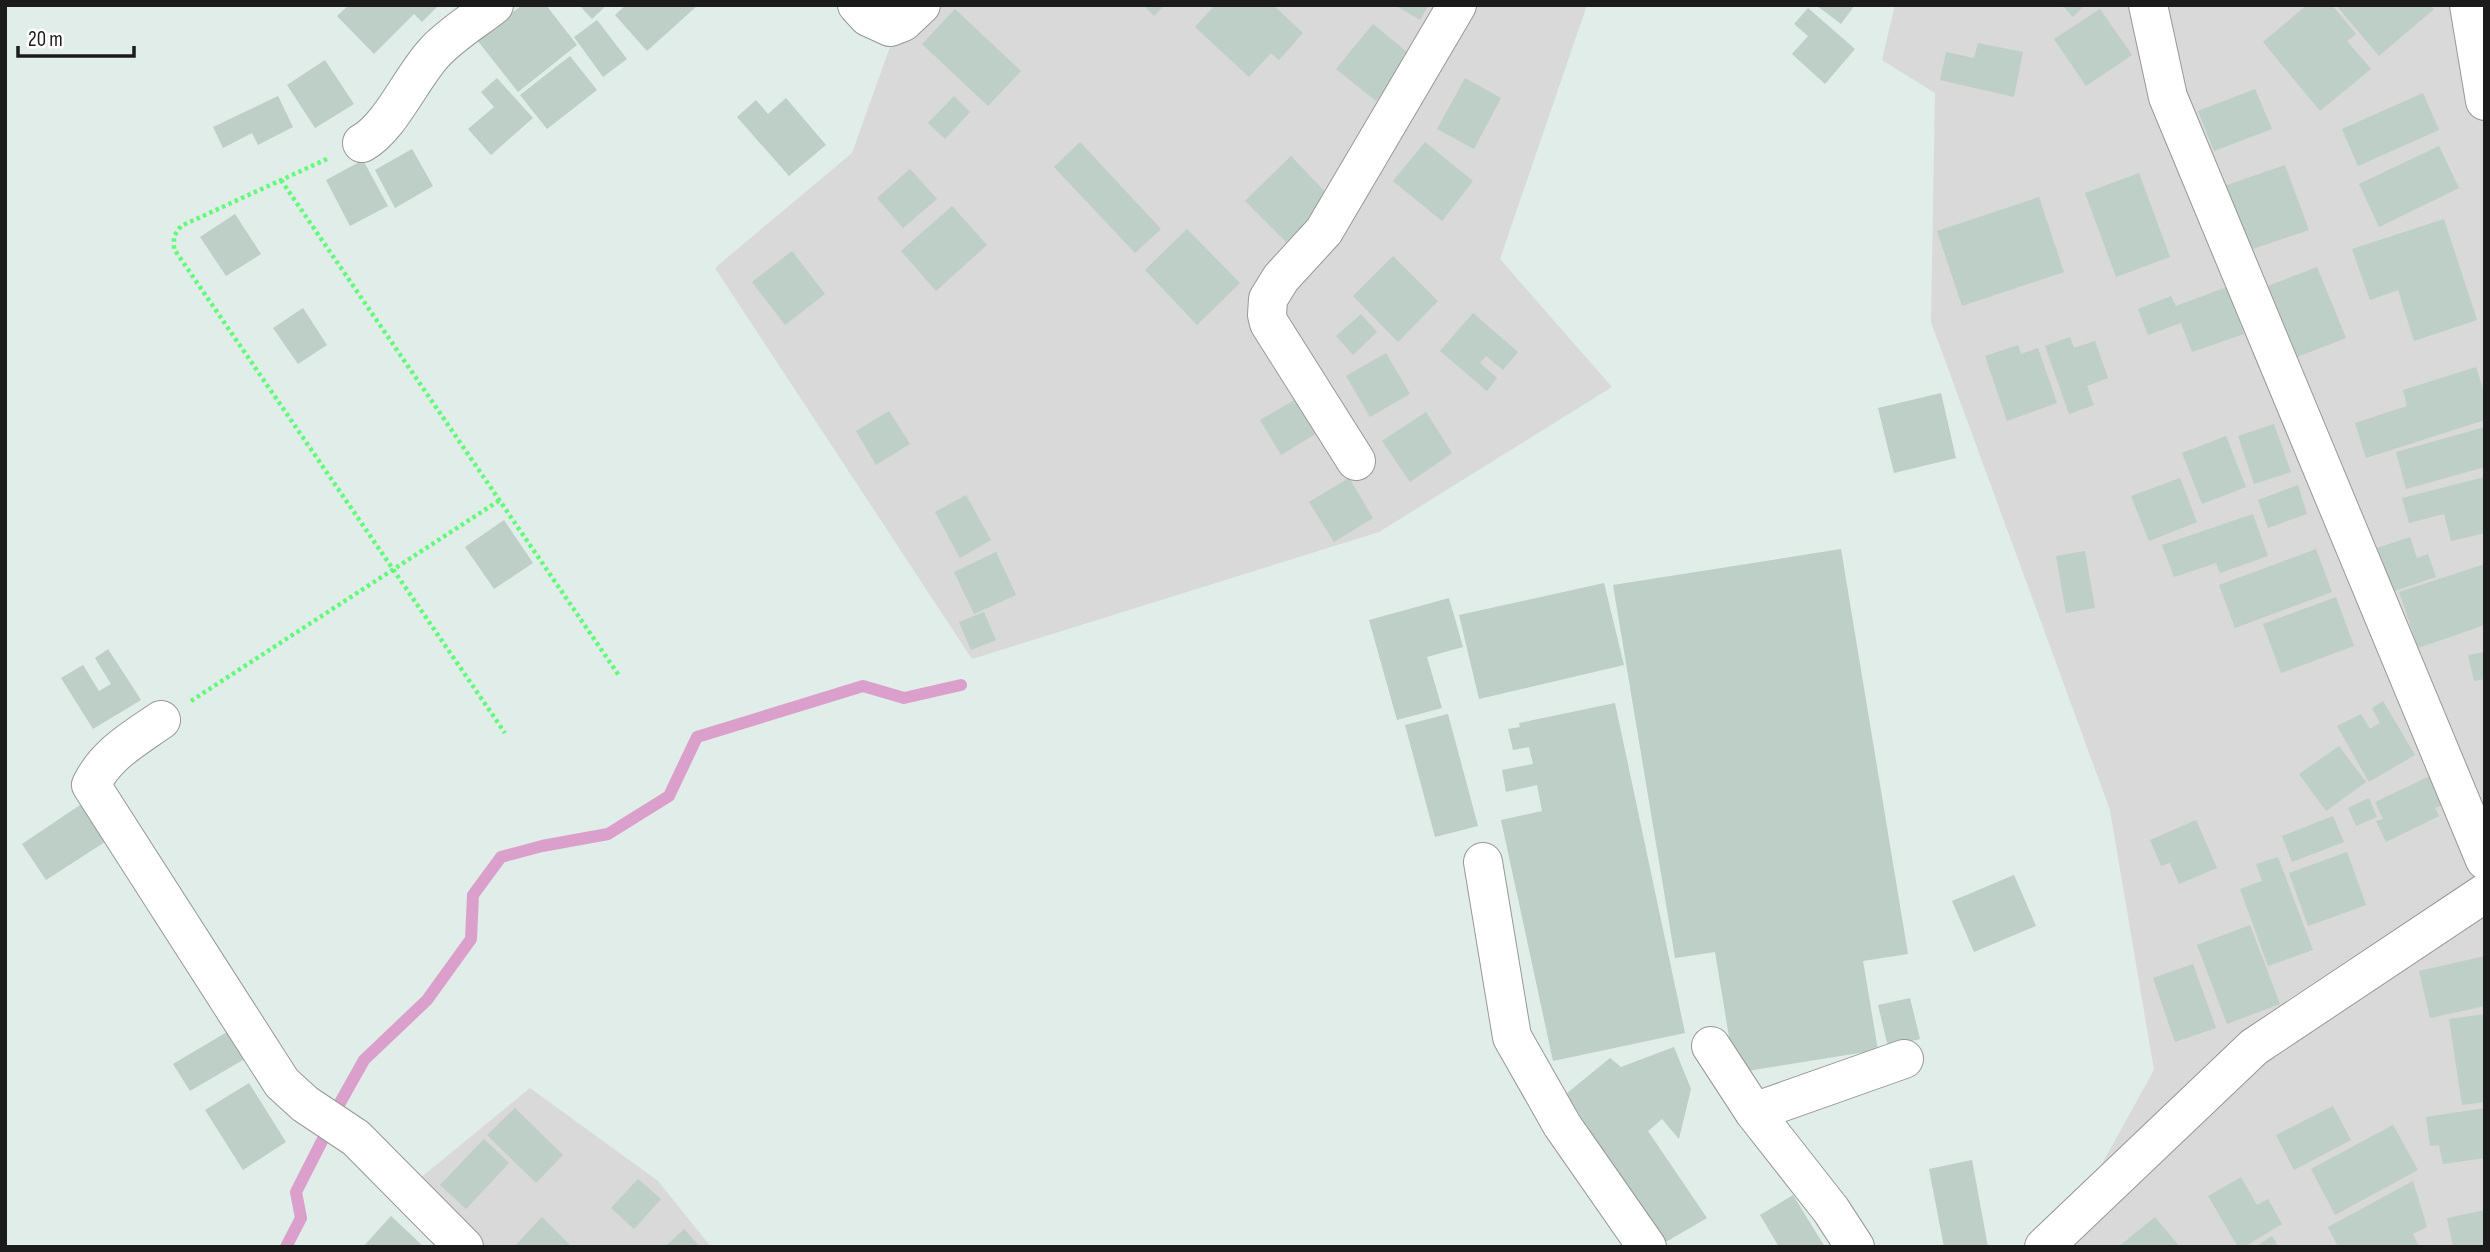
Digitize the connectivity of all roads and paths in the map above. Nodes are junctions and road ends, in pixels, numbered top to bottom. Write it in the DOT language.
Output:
graph roads {
  1 [pos="494,5"];
  2 [pos="858,5"];
  3 [pos="921,5"];
  4 [pos="1457,5"];
  5 [pos="2148,5"];
  6 [pos="2469,5"];
  7 [pos="2485,101"];
  8 [pos="362,143"];
  9 [pos="281,180"];
  10 [pos="1356,461"];
  11 [pos="500,500"];
  12 [pos="393,569"];
  13 [pos="620,677"];
  14 [pos="161,720"];
  15 [pos="505,733"];
  16 [pos="2485,860"];
  17 [pos="1483,862"];
  18 [pos="2485,893"];
  19 [pos="1711,1046"];
  20 [pos="1904,1059"];
  21 [pos="1754,1112"];
  22 [pos="464,1247"];
  23 [pos="1647,1247"];
  24 [pos="1855,1247"];
  25 [pos="2044,1247"];
  1 -- 8 [label="street"];
  2 -- 3 [label="street"];
  4 -- 10 [label="street"];
  5 -- 16 [label="street"];
  6 -- 7 [label="street"];
  8 -- 9 [label="path"];
  9 -- 11 [label="path"];
  9 -- 12 [label="path"];
  11 -- 12 [label="path"];
  11 -- 13 [label="path"];
  12 -- 14 [label="path"];
  12 -- 15 [label="path"];
  14 -- 22 [label="street"];
  17 -- 23 [label="street"];
  18 -- 25 [label="street"];
  19 -- 21 [label="street"];
  20 -- 21 [label="street"];
  21 -- 24 [label="street"];
}
